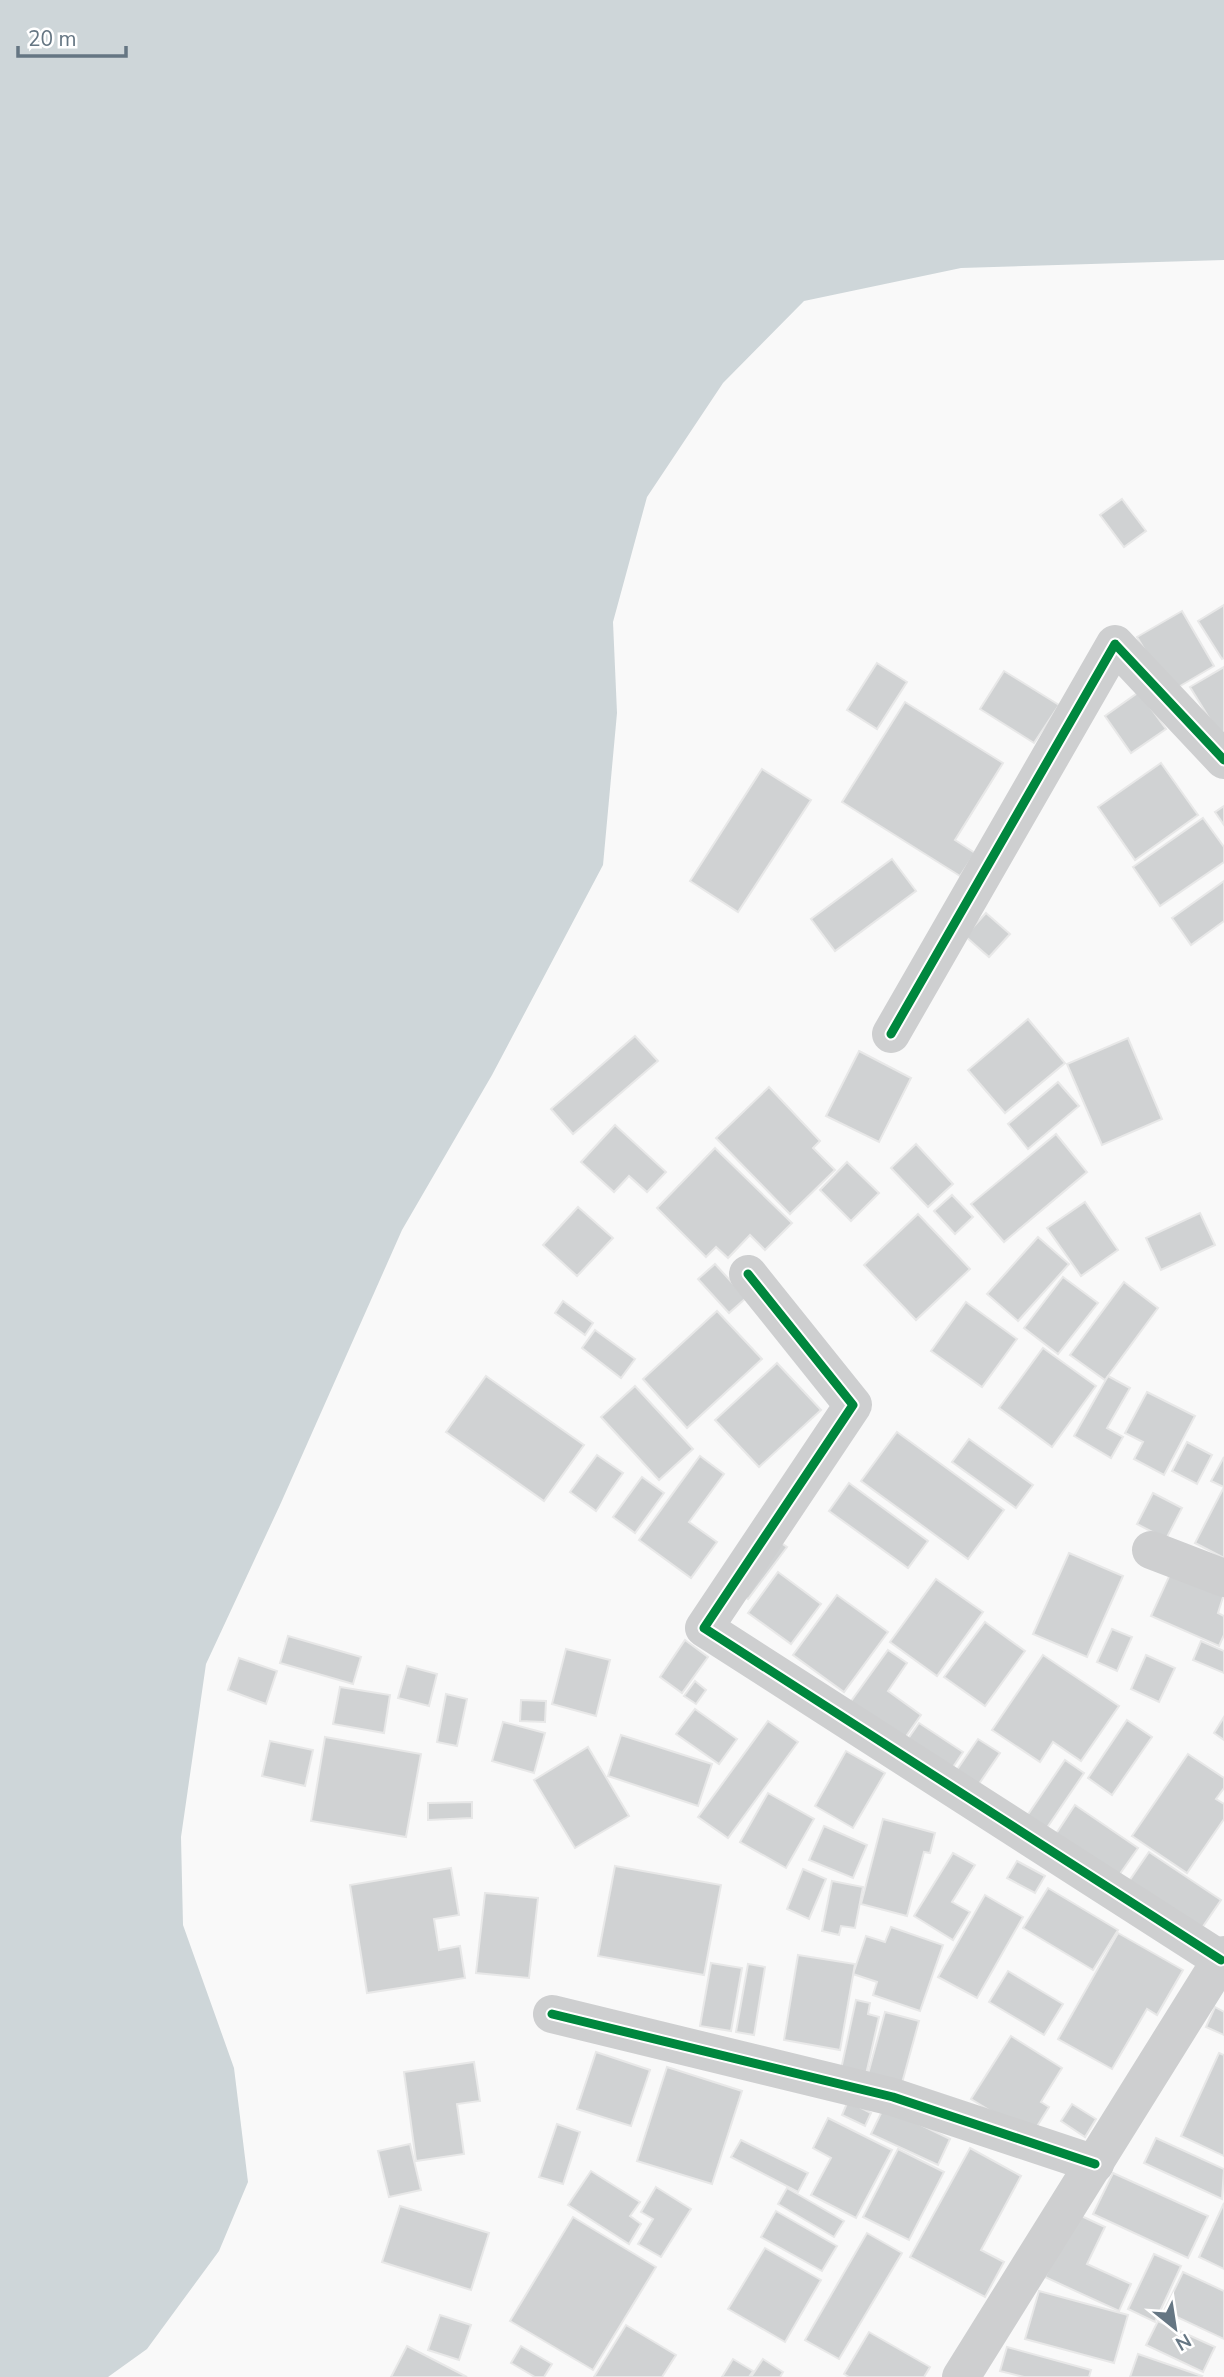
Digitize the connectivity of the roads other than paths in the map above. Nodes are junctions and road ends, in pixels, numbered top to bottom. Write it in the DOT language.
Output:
graph roads {
  1 [pos="1224,760"];
  2 [pos="891,1034"];
  3 [pos="748,1275"];
  4 [pos="1151,1550"];
  5 [pos="1224,1578"];
  6 [pos="1222,1957"];
  7 [pos="551,2014"];
  8 [pos="1095,2164"];
  9 [pos="961,2377"];
  1 -- 2 [label="street"];
  3 -- 6 [label="street"];
  4 -- 5 [label="street"];
  6 -- 8 [label="street"];
  7 -- 8 [label="street"];
  8 -- 9 [label="street"];
}
